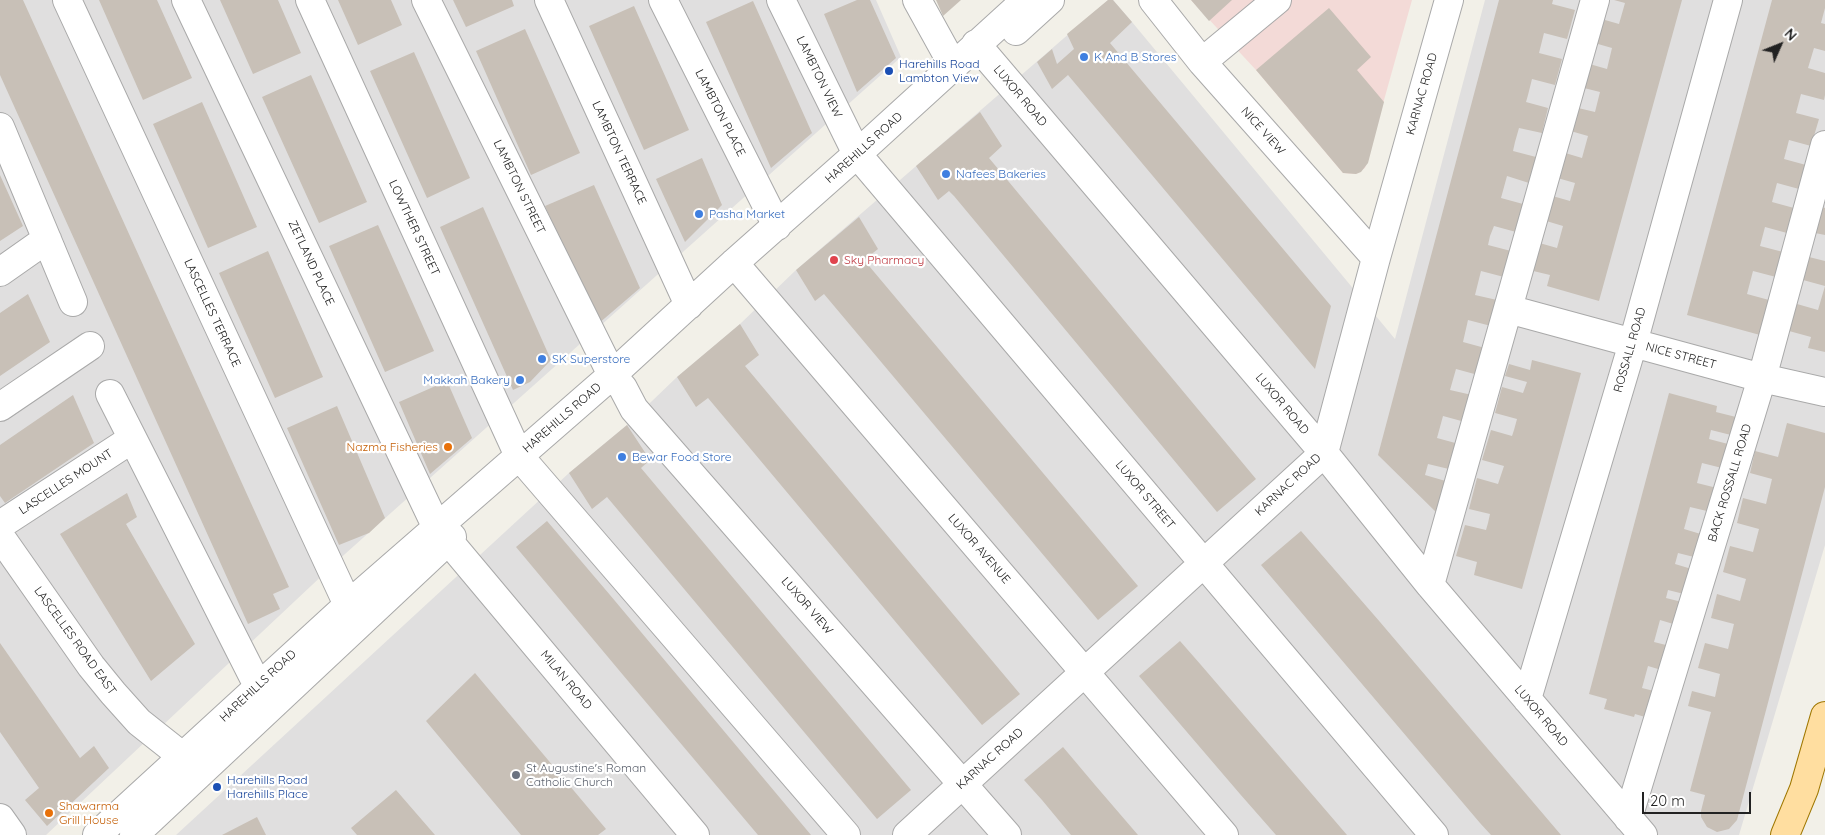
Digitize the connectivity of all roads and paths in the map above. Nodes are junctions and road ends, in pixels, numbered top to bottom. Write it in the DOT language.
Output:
graph roads {
  1 [pos="67,0"];
  2 [pos="186,0"];
  3 [pos="310,0"];
  4 [pos="426,0"];
  5 [pos="549,0"];
  6 [pos="663,0"];
  7 [pos="782,0"];
  8 [pos="917,0"];
  9 [pos="1026,0"];
  10 [pos="1050,0"];
  11 [pos="1153,0"];
  12 [pos="1277,0"];
  13 [pos="1449,0"];
  14 [pos="1595,0"];
  15 [pos="1728,0"];
  16 [pos="981,50"];
  17 [pos="1202,62"];
  18 [pos="954,66"];
  19 [pos="0,127"];
  20 [pos="1825,145"];
  21 [pos="862,160"];
  22 [pos="777,226"];
  23 [pos="47,239"];
  24 [pos="1376,258"];
  25 [pos="739,268"];
  26 [pos="0,272"];
  27 [pos="73,302"];
  28 [pos="689,305"];
  29 [pos="1508,309"];
  30 [pos="1633,343"];
  31 [pos="90,346"];
  32 [pos="1762,378"];
  33 [pos="617,381"];
  34 [pos="1825,392"];
  35 [pos="110,394"];
  36 [pos="0,407"];
  37 [pos="132,439"];
  38 [pos="1324,453"];
  39 [pos="525,462"];
  40 [pos="0,525"];
  41 [pos="442,533"];
  42 [pos="0,536"];
  43 [pos="1203,564"];
  44 [pos="1430,586"];
  45 [pos="353,615"];
  46 [pos="1084,672"];
  47 [pos="258,686"];
  48 [pos="1527,699"];
  49 [pos="1825,716"];
  50 [pos="182,756"];
  51 [pos="963,784"];
  52 [pos="0,818"];
  53 [pos="1635,827"];
  54 [pos="128,828"];
  55 [pos="12,835"];
  56 [pos="97,835"];
  57 [pos="695,835"];
  58 [pos="846,835"];
  59 [pos="907,835"];
  60 [pos="1007,835"];
  61 [pos="1224,835"];
  62 [pos="1434,835"];
  63 [pos="1784,835"];
  1 -- 45 [label="street, LASCELLES TERRACE"];
  2 -- 41 [label="street, ZETLAND PLACE"];
  3 -- 39 [label="street, LOWTHER STREET"];
  4 -- 33 [label="street, LAMBTON STREET"];
  5 -- 28 [label="street, LAMBTON TERRACE"];
  6 -- 22 [label="street, LAMBTON PLACE"];
  7 -- 21 [label="street, LAMBTON VIEW"];
  8 -- 18 [label="street"];
  9 -- 16 [label="street, HAREHILLS ROAD"];
  10 -- 16 [label="street, HAREHILLS ROAD"];
  11 -- 17 [label="street, NICE VIEW"];
  12 -- 17 [label="street"];
  13 -- 24 [label="street, KARNAC ROAD"];
  14 -- 29 [label="street"];
  15 -- 30 [label="street, ROSSALL ROAD"];
  16 -- 18 [label="street, HAREHILLS ROAD"];
  16 -- 21 [label="street, HAREHILLS ROAD"];
  16 -- 38 [label="street, LUXOR ROAD"];
  17 -- 24 [label="street, NICE VIEW"];
  18 -- 21 [label="street, HAREHILLS ROAD"];
  19 -- 23 [label="street"];
  20 -- 32 [label="street, BACK ROSSALL ROAD"];
  21 -- 22 [label="street, HAREHILLS ROAD"];
  21 -- 25 [label="street, HAREHILLS ROAD"];
  21 -- 43 [label="street, LUXOR STREET"];
  22 -- 25 [label="street, HAREHILLS ROAD"];
  23 -- 26 [label="street"];
  23 -- 27 [label="street"];
  24 -- 38 [label="street, KARNAC ROAD"];
  25 -- 28 [label="street, HAREHILLS ROAD"];
  25 -- 33 [label="street, HAREHILLS ROAD"];
  25 -- 46 [label="street, LUXOR AVENUE"];
  28 -- 33 [label="street, HAREHILLS ROAD"];
  29 -- 30 [label="street, NICE STREET"];
  29 -- 44 [label="street"];
  30 -- 32 [label="street, NICE STREET"];
  30 -- 48 [label="street, ROSSALL ROAD"];
  31 -- 36 [label="street"];
  32 -- 34 [label="street, NICE STREET"];
  32 -- 53 [label="street, BACK ROSSALL ROAD"];
  33 -- 39 [label="street, HAREHILLS ROAD"];
  33 -- 51 [label="street, LUXOR VIEW"];
  35 -- 37 [label="street"];
  37 -- 40 [label="street, LASCELLES MOUNT"];
  37 -- 47 [label="street"];
  38 -- 43 [label="street, KARNAC ROAD"];
  38 -- 44 [label="street, LUXOR ROAD"];
  39 -- 41 [label="street, HAREHILLS ROAD"];
  39 -- 58 [label="street, LOWTHER STREET"];
  41 -- 45 [label="street, HAREHILLS ROAD"];
  41 -- 57 [label="street, MILAN ROAD"];
  42 -- 50 [label="street, LASCELLES ROAD EAST"];
  43 -- 46 [label="street, KARNAC ROAD"];
  43 -- 62 [label="street, LUXOR STREET"];
  44 -- 48 [label="street, LUXOR ROAD"];
  45 -- 47 [label="street, HAREHILLS ROAD"];
  45 -- 54 [label="street, HAREHILLS ROAD"];
  46 -- 51 [label="street, KARNAC ROAD"];
  46 -- 61 [label="street, LUXOR AVENUE"];
  47 -- 50 [label="street, HAREHILLS ROAD"];
  48 -- 53 [label="street, LUXOR ROAD"];
  49 -- 63 [label="main road"];
  50 -- 54 [label="street, HAREHILLS ROAD"];
  51 -- 59 [label="street, KARNAC ROAD"];
  51 -- 60 [label="street, LUXOR VIEW"];
  52 -- 55 [label="street"];
  54 -- 56 [label="street, HAREHILLS ROAD"];
}
